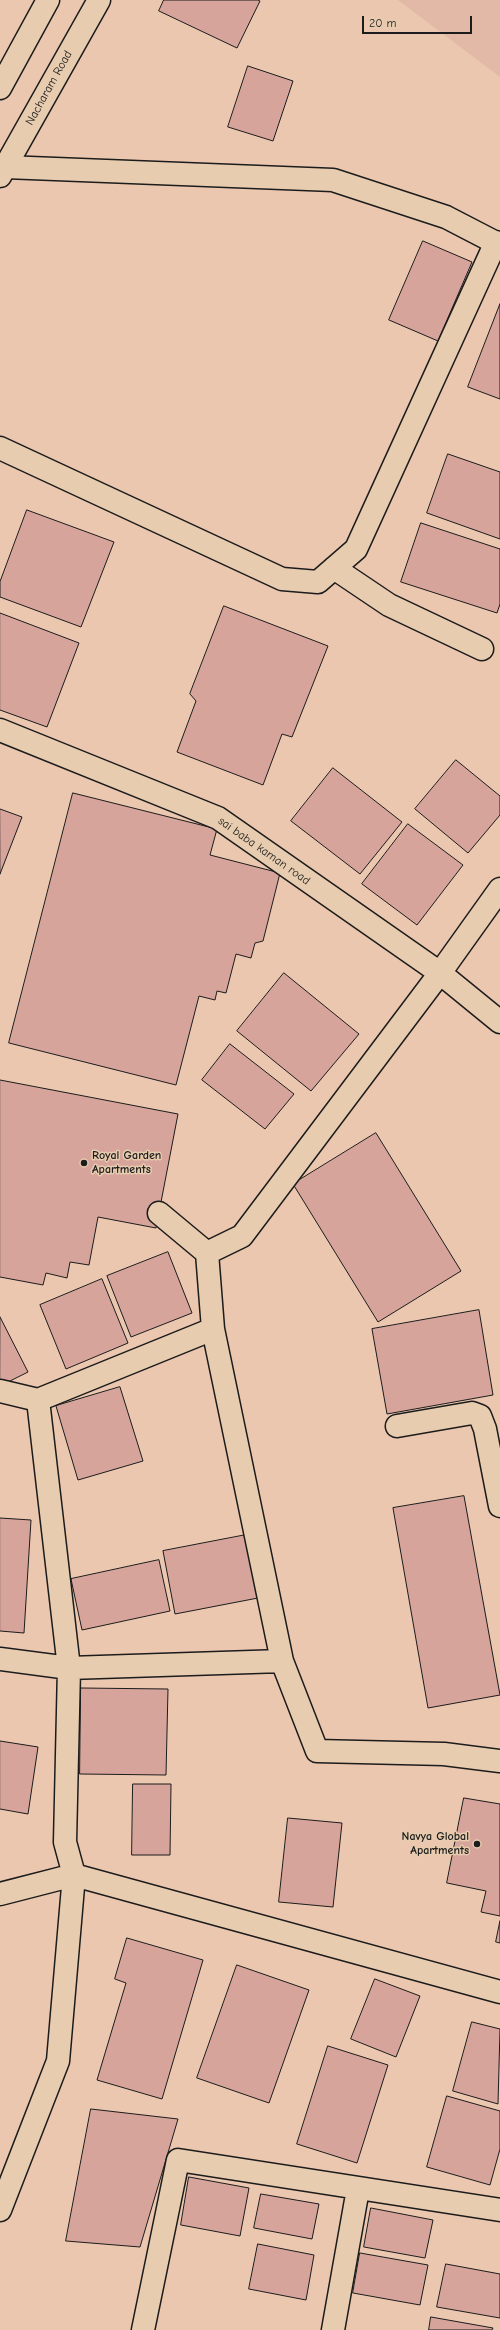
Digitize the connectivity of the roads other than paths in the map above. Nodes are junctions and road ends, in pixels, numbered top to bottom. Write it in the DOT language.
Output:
graph roads {
  1 [pos="48,0"];
  2 [pos="99,0"];
  3 [pos="0,88"];
  4 [pos="2,172"];
  5 [pos="498,243"];
  6 [pos="0,448"];
  7 [pos="334,568"];
  8 [pos="482,649"];
  9 [pos="0,730"];
  10 [pos="500,889"];
  11 [pos="440,973"];
  12 [pos="500,1022"];
  13 [pos="159,1213"];
  14 [pos="207,1253"];
  15 [pos="213,1329"];
  16 [pos="0,1390"];
  17 [pos="38,1400"];
  18 [pos="397,1426"];
  19 [pos="500,1506"];
  20 [pos="0,1659"];
  21 [pos="282,1662"];
  22 [pos="69,1668"];
  23 [pos="500,1761"];
  24 [pos="74,1875"];
  25 [pos="0,1894"];
  26 [pos="500,1992"];
  27 [pos="358,2189"];
  28 [pos="0,2210"];
  29 [pos="500,2210"];
  30 [pos="143,2330"];
  31 [pos="333,2330"];
  1 -- 3 [label="street"];
  2 -- 4 [label="street, Nacharam Road"];
  4 -- 5 [label="street"];
  5 -- 7 [label="street"];
  6 -- 7 [label="street"];
  7 -- 8 [label="street"];
  9 -- 11 [label="street, sai baba kaman road"];
  10 -- 11 [label="street"];
  11 -- 12 [label="street, sai baba kaman road"];
  11 -- 14 [label="street"];
  13 -- 14 [label="street"];
  14 -- 15 [label="street"];
  15 -- 17 [label="street"];
  15 -- 21 [label="street"];
  16 -- 17 [label="street"];
  17 -- 22 [label="street"];
  18 -- 19 [label="street"];
  20 -- 22 [label="street"];
  21 -- 22 [label="street"];
  21 -- 23 [label="street"];
  22 -- 24 [label="street"];
  24 -- 25 [label="street"];
  24 -- 26 [label="street"];
  24 -- 28 [label="street"];
  27 -- 29 [label="street"];
  27 -- 30 [label="street"];
  27 -- 31 [label="street"];
}
